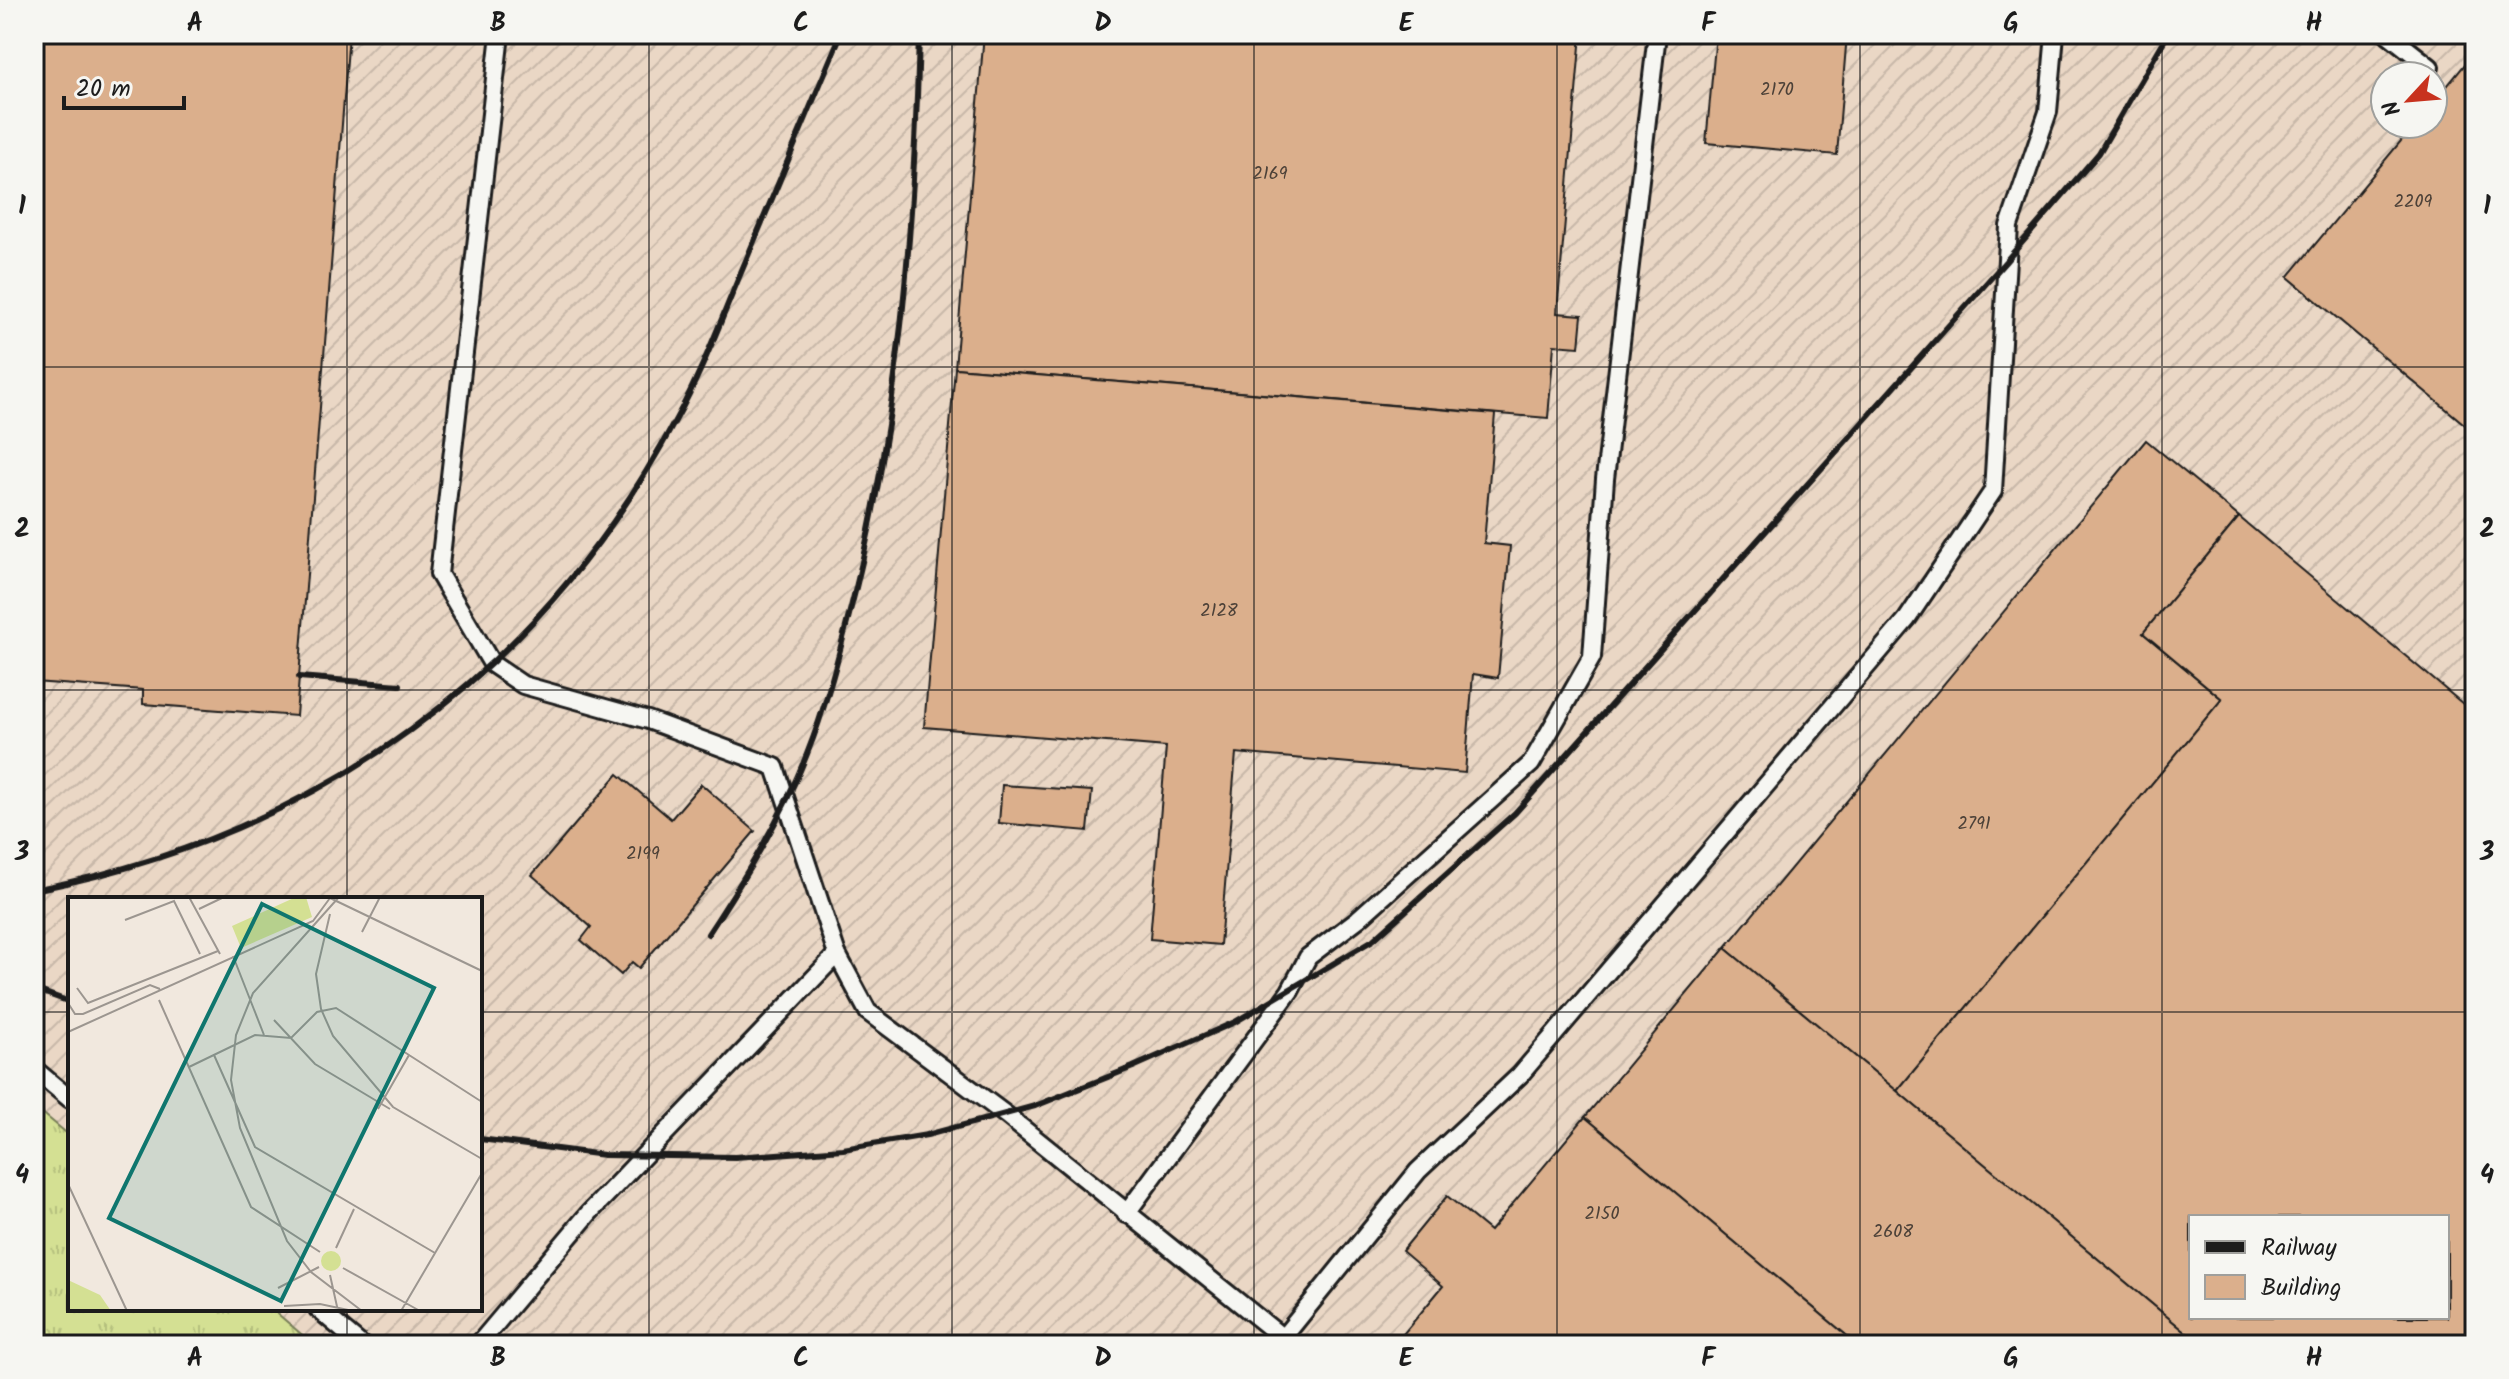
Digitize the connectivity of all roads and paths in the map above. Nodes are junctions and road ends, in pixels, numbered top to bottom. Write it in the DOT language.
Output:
graph roads {
  1 [pos="500,34"];
  2 [pos="1657,34"];
  3 [pos="2055,34"];
  4 [pos="2388,34"];
  5 [pos="2421,60"];
  6 [pos="837,954"];
  7 [pos="34,1069"];
  8 [pos="68,1097"];
  9 [pos="1126,1214"];
  10 [pos="320,1311"];
  11 [pos="1280,1342"];
  12 [pos="361,1345"];
  13 [pos="478,1345"];
  1 -- 6 [label="lane"];
  2 -- 9 [label="lane"];
  3 -- 11 [label="lane"];
  4 -- 5 [label="lane"];
  6 -- 9 [label="lane"];
  6 -- 13 [label="lane"];
  7 -- 8 [label="lane"];
  9 -- 11 [label="lane"];
  10 -- 12 [label="lane"];
}
